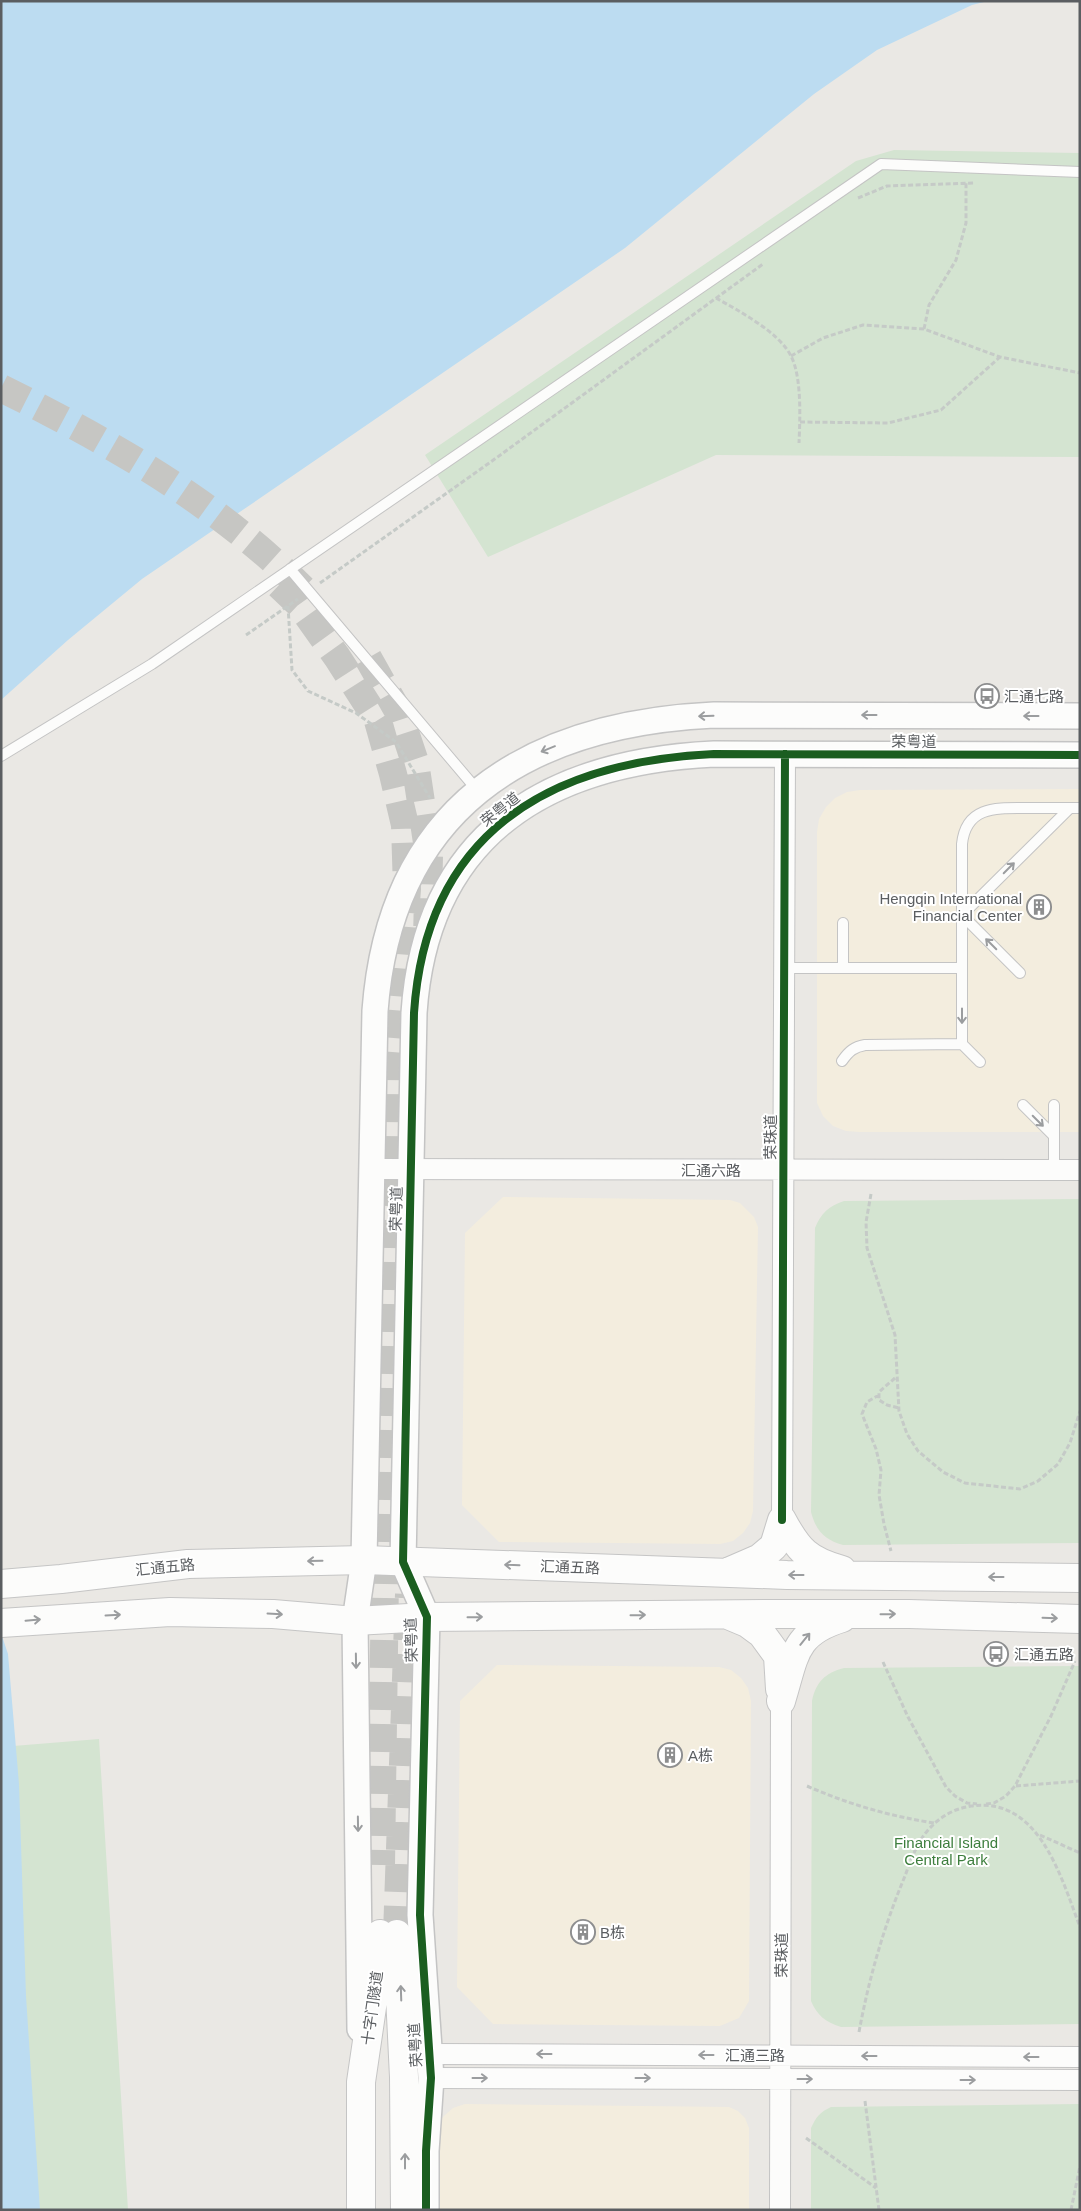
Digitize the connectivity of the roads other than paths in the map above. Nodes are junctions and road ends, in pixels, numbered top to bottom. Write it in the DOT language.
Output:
graph roads {
  1 [pos="1080,172"];
  2 [pos="290,569"];
  3 [pos="1080,716"];
  4 [pos="784,754"];
  5 [pos="1080,755"];
  6 [pos="1,756"];
  7 [pos="478,791"];
  8 [pos="1076,808"];
  9 [pos="962,915"];
  10 [pos="842,923"];
  11 [pos="784,968"];
  12 [pos="842,968"];
  13 [pos="962,968"];
  14 [pos="1020,973"];
  15 [pos="962,1044"];
  16 [pos="842,1061"];
  17 [pos="980,1062"];
  18 [pos="1023,1105"];
  19 [pos="1054,1106"];
  20 [pos="1054,1136"];
  21 [pos="372,1169"];
  22 [pos="411,1169"];
  23 [pos="783,1170"];
  24 [pos="1054,1170"];
  25 [pos="1080,1170"];
  26 [pos="782,1520"];
  27 [pos="364,1560"];
  28 [pos="403,1562"];
  29 [pos="724,1573"];
  30 [pos="863,1576"];
  31 [pos="1080,1578"];
  32 [pos="1,1584"];
  33 [pos="726,1614"];
  34 [pos="853,1615"];
  35 [pos="427,1618"];
  36 [pos="1080,1619"];
  37 [pos="355,1621"];
  38 [pos="1,1623"];
  39 [pos="781,1700"];
  40 [pos="780,2056"];
  41 [pos="1080,2057"];
  42 [pos="431,2066"];
  43 [pos="404,2077"];
  44 [pos="780,2079"];
  45 [pos="1080,2080"];
  46 [pos="361,2082"];
  47 [pos="361,2210"];
  48 [pos="405,2210"];
  49 [pos="426,2210"];
  50 [pos="780,2210"];
  1 -- 2 [label="lane"];
  2 -- 6 [label="lane"];
  2 -- 7 [label="lane"];
  3 -- 7 [label="street, 荣粤道, one-way"];
  4 -- 5 [label="street, 荣粤道"];
  4 -- 11 [label="street, 荣珠道"];
  4 -- 22 [label="street, 荣粤道"];
  7 -- 21 [label="street, 荣粤道"];
  9 -- 8 [label="lane, one-way"];
  8 -- 9 [label="lane"];
  9 -- 13 [label="lane"];
  14 -- 9 [label="lane, one-way"];
  10 -- 12 [label="lane"];
  11 -- 12 [label="lane"];
  11 -- 23 [label="street, 荣珠道"];
  12 -- 13 [label="lane"];
  13 -- 15 [label="lane, one-way"];
  15 -- 16 [label="lane"];
  15 -- 17 [label="lane"];
  18 -- 20 [label="lane, one-way"];
  19 -- 20 [label="lane"];
  20 -- 24 [label="lane"];
  21 -- 22 [label="street, 汇通六路"];
  21 -- 27 [label="street, 荣粤道"];
  22 -- 23 [label="street, 汇通六路"];
  22 -- 28 [label="street, 荣粤道"];
  23 -- 24 [label="street, 汇通六路"];
  23 -- 26 [label="street, 荣珠道"];
  24 -- 25 [label="street, 汇通六路"];
  26 -- 29 [label="main road"];
  26 -- 30 [label="main road"];
  27 -- 28 [label="main road, 汇通五路"];
  27 -- 32 [label="main road, 汇通五路, one-way"];
  27 -- 37 [label="street, 荣粤道"];
  29 -- 28 [label="main road, 汇通五路, one-way"];
  28 -- 35 [label="street, 荣粤道"];
  30 -- 29 [label="main road, 汇通五路, one-way"];
  31 -- 30 [label="main road, 汇通五路, one-way"];
  33 -- 34 [label="main road"];
  35 -- 33 [label="main road, one-way"];
  33 -- 39 [label="main road"];
  34 -- 36 [label="main road, one-way"];
  39 -- 34 [label="main road, one-way"];
  35 -- 37 [label="main road"];
  35 -- 42 [label="street, 荣粤道"];
  38 -- 37 [label="main road, one-way"];
  37 -- 46 [label="street, 荣粤道, one-way"];
  39 -- 40 [label="street, 荣珠道"];
  41 -- 40 [label="street, 汇通三路, one-way"];
  40 -- 42 [label="street, 汇通三路, one-way"];
  40 -- 44 [label="street, 荣珠道"];
  42 -- 44 [label="street, 汇通三路, one-way"];
  42 -- 49 [label="street, 荣粤道"];
  43 -- 46 [label="main road, 十字门隧道, one-way"];
  48 -- 43 [label="main road, 荣粤道, one-way"];
  44 -- 45 [label="street, 汇通三路, one-way"];
  44 -- 50 [label="street, 荣珠道"];
  46 -- 47 [label="main road, 荣粤道"];
}
